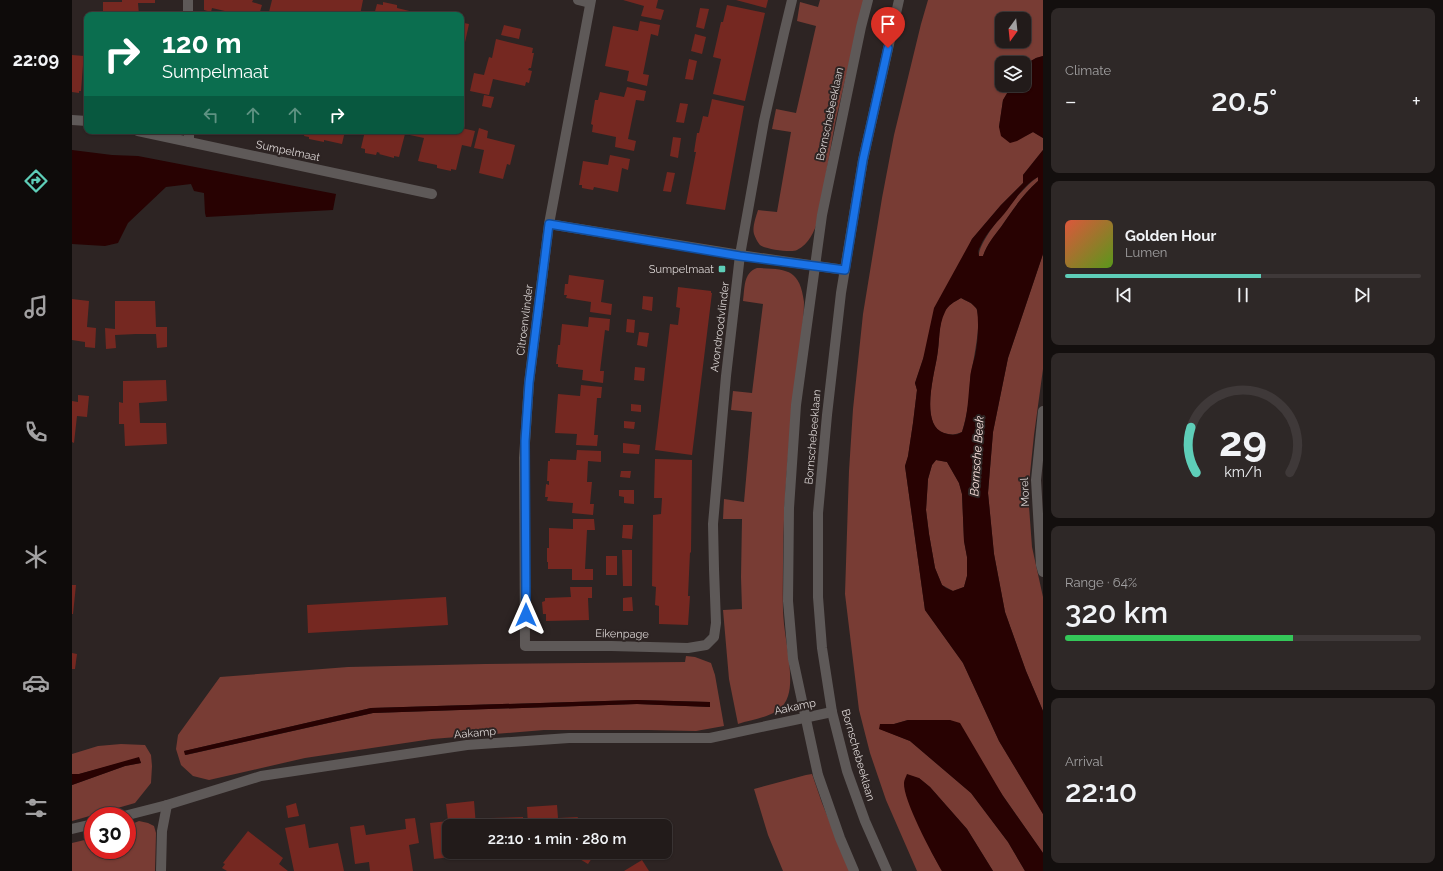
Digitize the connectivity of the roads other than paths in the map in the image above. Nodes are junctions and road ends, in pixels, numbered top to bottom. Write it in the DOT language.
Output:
graph roads {
  1 [pos="188,0"];
  2 [pos="578,0"];
  3 [pos="792,0"];
  4 [pos="868,0"];
  5 [pos="899,0"];
  6 [pos="591,2"];
  7 [pos="188,12"];
  8 [pos="72,120"];
  9 [pos="84,121"];
  10 [pos="152,134"];
  11 [pos="189,134"];
  12 [pos="190,142"];
  13 [pos="432,194"];
  14 [pos="549,224"];
  15 [pos="740,256"];
  16 [pos="815,265"];
  17 [pos="845,270"];
  18 [pos="1043,411"];
  19 [pos="1043,572"];
  20 [pos="714,637"];
  21 [pos="526,646"];
  22 [pos="832,712"];
  23 [pos="804,717"];
  24 [pos="167,805"];
  25 [pos="136,813"];
  26 [pos="84,826"];
  27 [pos="72,829"];
  28 [pos="161,871"];
  29 [pos="854,871"];
  30 [pos="888,871"];
  1 -- 7 [label="street"];
  2 -- 6 [label="street"];
  3 -- 15 [label="street, Avondroodvlinder"];
  4 -- 16 [label="street, Bornschebeeklaan"];
  5 -- 17 [label="street, Bornschebeeklaan"];
  6 -- 14 [label="street, Citroenvlinder"];
  8 -- 9 [label="street"];
  10 -- 12 [label="street, Sumpelmaat"];
  11 -- 12 [label="street"];
  12 -- 13 [label="street, Sumpelmaat"];
  14 -- 15 [label="street"];
  14 -- 21 [label="street, Citroenvlinder"];
  15 -- 16 [label="street"];
  15 -- 20 [label="street, Avondroodvlinder"];
  16 -- 17 [label="street"];
  16 -- 23 [label="street, Bornschebeeklaan"];
  17 -- 22 [label="street, Bornschebeeklaan"];
  18 -- 19 [label="street, Morel"];
  20 -- 21 [label="street, Eikenpage"];
  22 -- 23 [label="street, Aakamp"];
  22 -- 30 [label="street, Bornschebeeklaan"];
  23 -- 24 [label="street, Aakamp"];
  23 -- 29 [label="street, Bornschebeeklaan"];
  24 -- 25 [label="street, Aakamp"];
  24 -- 28 [label="street"];
  26 -- 27 [label="street"];
}
